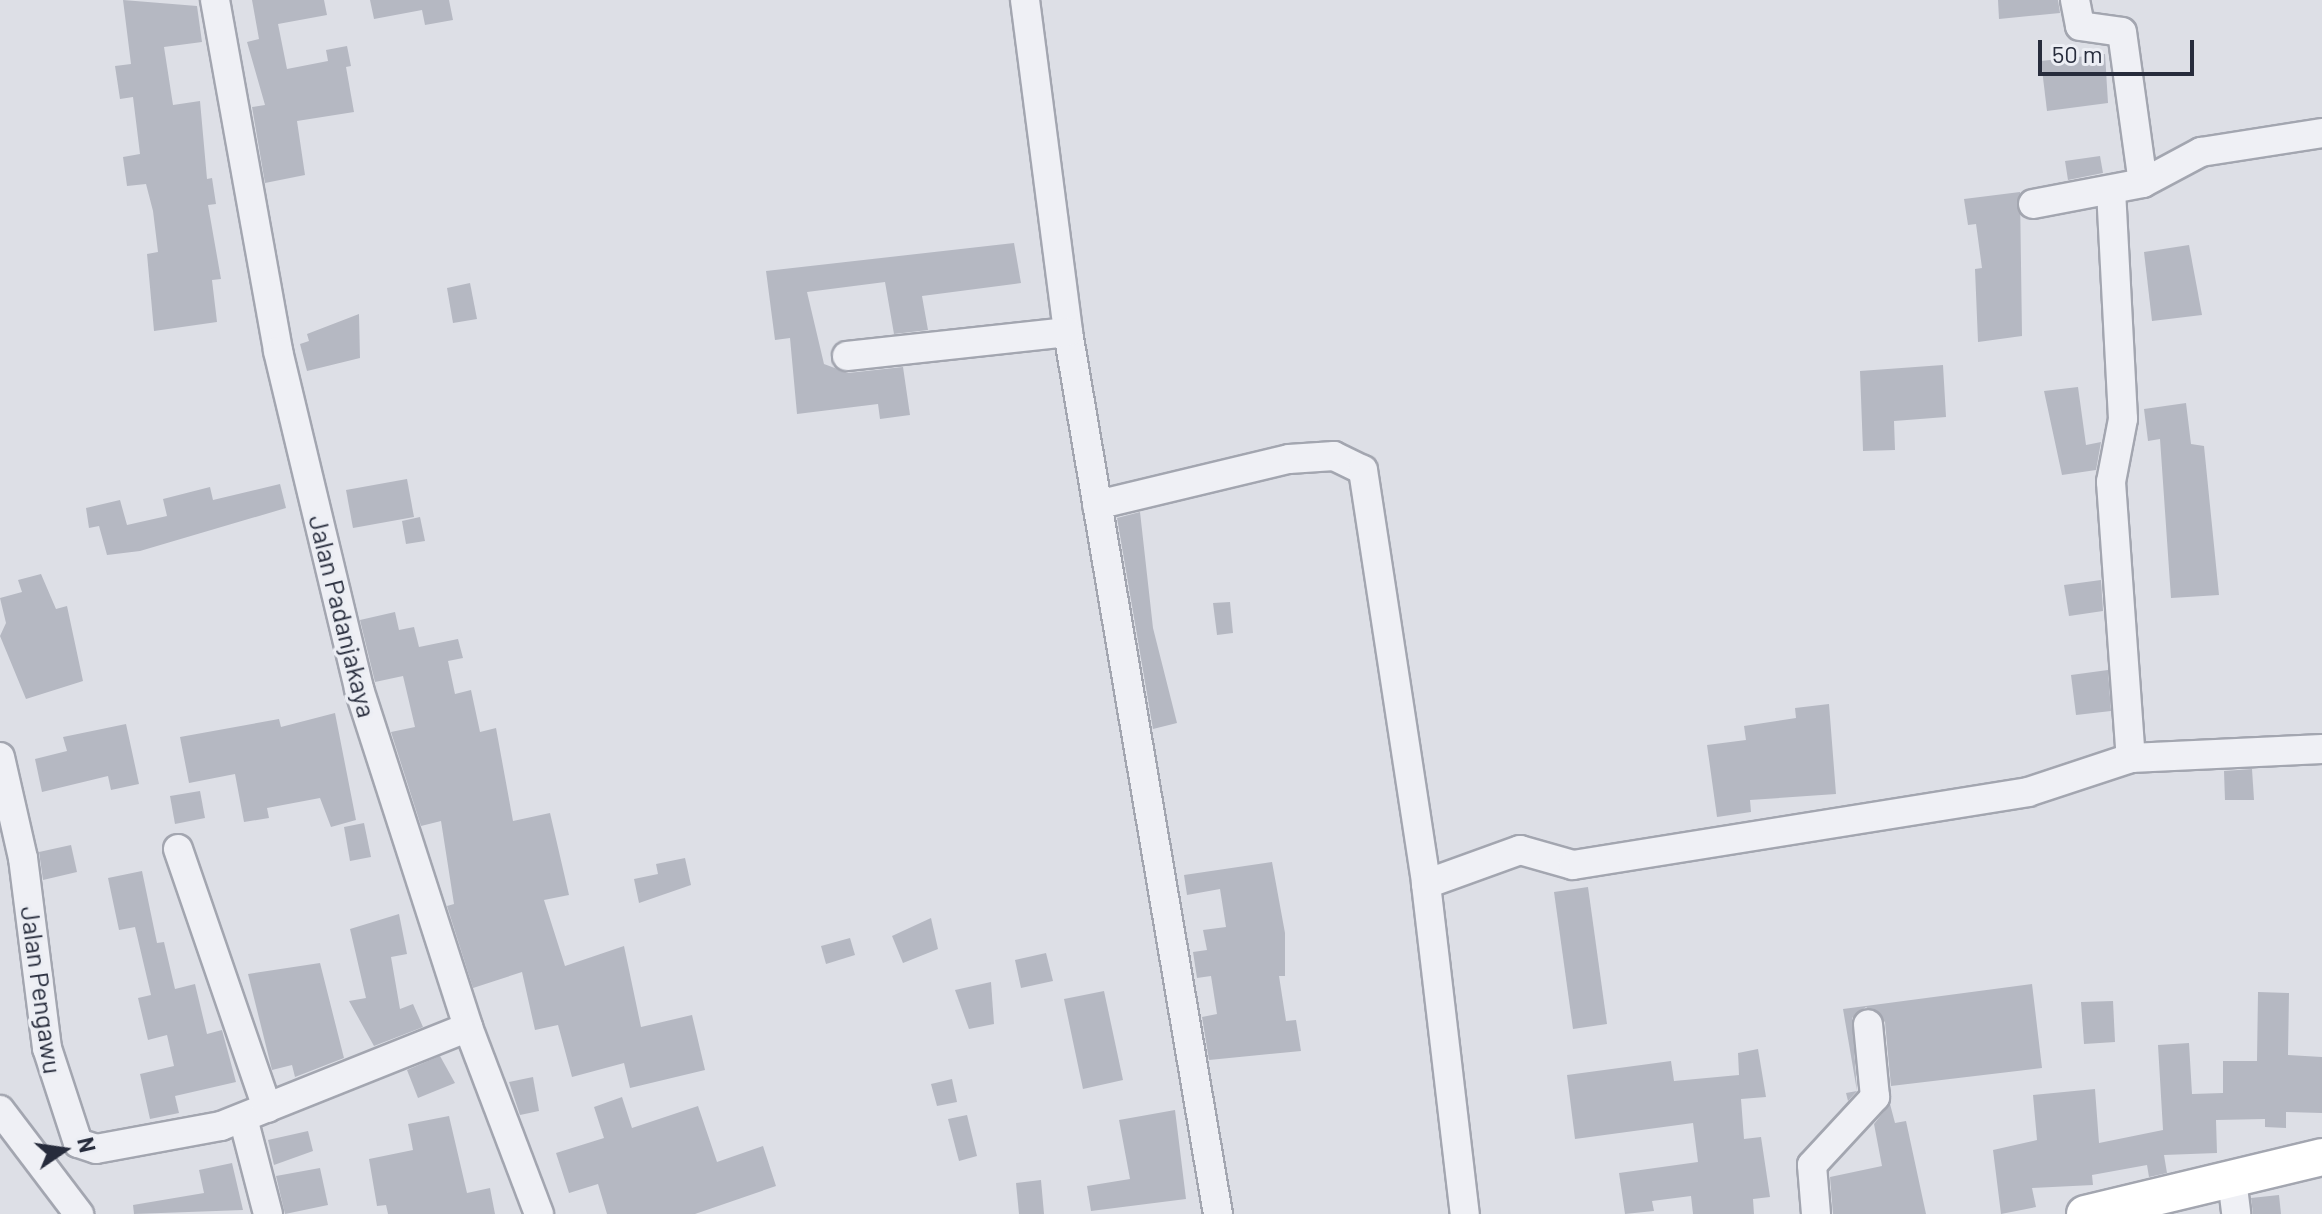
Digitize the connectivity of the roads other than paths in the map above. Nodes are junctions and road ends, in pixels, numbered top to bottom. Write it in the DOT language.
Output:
graph roads {
  1 [pos="215,0"];
  2 [pos="1025,0"];
  3 [pos="2075,0"];
  4 [pos="2322,133"];
  5 [pos="2143,183"];
  6 [pos="2111,190"];
  7 [pos="2033,204"];
  8 [pos="1068,332"];
  9 [pos="847,356"];
  10 [pos="1097,505"];
  11 [pos="2322,749"];
  12 [pos="0,757"];
  13 [pos="2131,758"];
  14 [pos="178,849"];
  15 [pos="1426,884"];
  16 [pos="1868,1024"];
  17 [pos="468,1027"];
  18 [pos="0,1110"];
  19 [pos="255,1113"];
  20 [pos="88,1148"];
  21 [pos="2322,1157"];
  22 [pos="41,1166"];
  23 [pos="2232,1179"];
  24 [pos="79,1214"];
  25 [pos="268,1214"];
  26 [pos="539,1214"];
  27 [pos="1218,1214"];
  28 [pos="1465,1214"];
  29 [pos="1816,1214"];
  30 [pos="2085,1214"];
  31 [pos="2236,1214"];
  1 -- 17 [label="street, Jalan Padanjakaya"];
  2 -- 8 [label="street"];
  3 -- 5 [label="street"];
  4 -- 5 [label="street"];
  5 -- 6 [label="street"];
  6 -- 7 [label="street"];
  6 -- 13 [label="street"];
  8 -- 9 [label="street"];
  8 -- 10 [label="street"];
  10 -- 15 [label="street"];
  10 -- 27 [label="street"];
  11 -- 13 [label="street"];
  12 -- 20 [label="street, Jalan Pengawu"];
  13 -- 15 [label="street"];
  14 -- 19 [label="street"];
  15 -- 28 [label="street"];
  16 -- 29 [label="street"];
  17 -- 19 [label="street"];
  17 -- 26 [label="street, Jalan Padanjakaya"];
  18 -- 22 [label="street"];
  19 -- 20 [label="street"];
  19 -- 25 [label="street"];
  20 -- 22 [label="street"];
  21 -- 23 [label="main road"];
  22 -- 24 [label="street"];
  23 -- 30 [label="main road"];
  23 -- 31 [label="street"];
}
